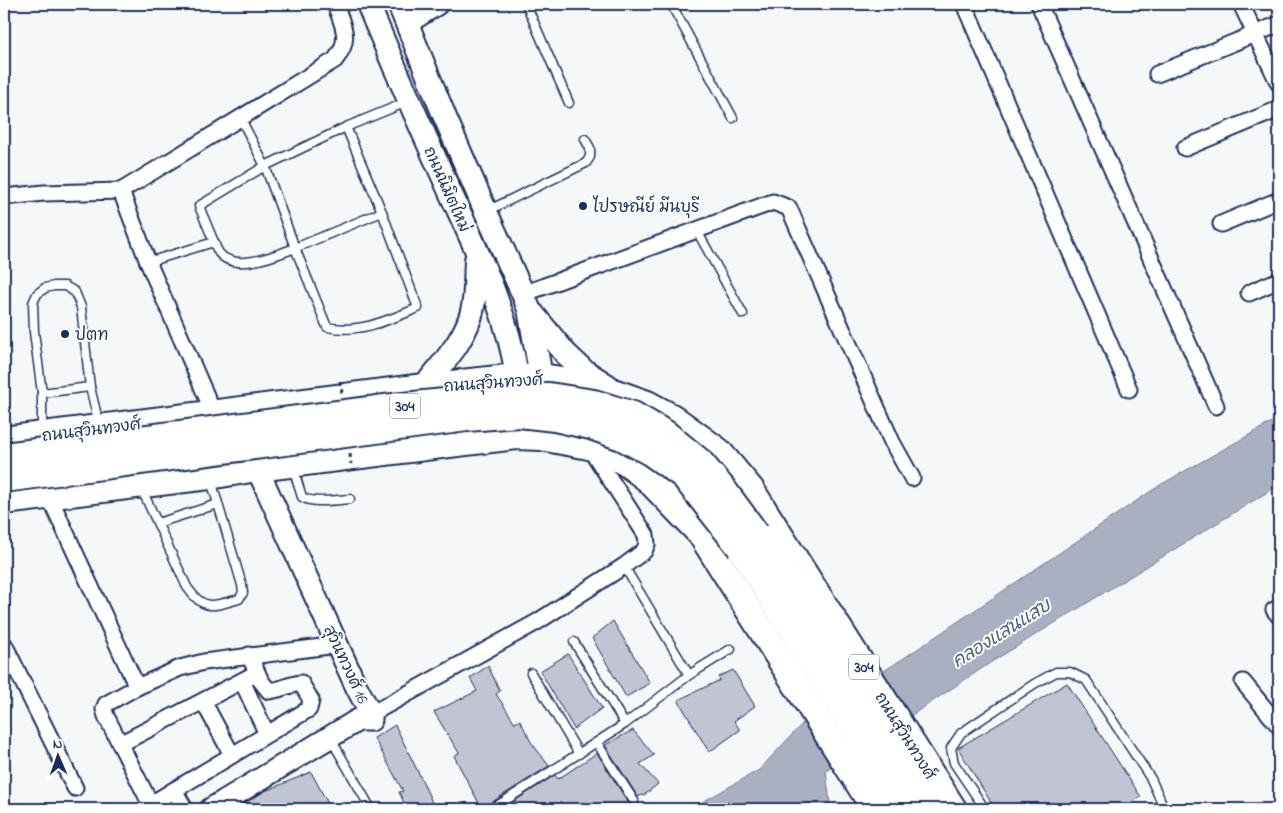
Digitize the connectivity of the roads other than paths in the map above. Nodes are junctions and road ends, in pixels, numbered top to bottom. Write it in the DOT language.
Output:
graph roads {
  1 [pos="335,4"];
  2 [pos="368,4"];
  3 [pos="437,4"];
  4 [pos="526,4"];
  5 [pos="671,4"];
  6 [pos="964,4"];
  7 [pos="1040,4"];
  8 [pos="1240,4"];
  9 [pos="403,14"];
  10 [pos="1279,24"];
  11 [pos="1254,33"];
  12 [pos="1157,74"];
  13 [pos="1279,84"];
  14 [pos="408,101"];
  15 [pos="569,103"];
  16 [pos="1279,109"];
  17 [pos="733,118"];
  18 [pos="241,119"];
  19 [pos="346,127"];
  20 [pos="585,139"];
  21 [pos="1186,148"];
  22 [pos="265,166"];
  23 [pos="124,189"];
  24 [pos="4,197"];
  25 [pos="1279,200"];
  26 [pos="382,212"];
  27 [pos="486,212"];
  28 [pos="1221,224"];
  29 [pos="697,231"];
  30 [pos="214,242"];
  31 [pos="295,248"];
  32 [pos="476,251"];
  33 [pos="153,260"];
  34 [pos="1279,280"];
  35 [pos="1249,293"];
  36 [pos="526,301"];
  37 [pos="743,314"];
  38 [pos="529,377"];
  39 [pos="90,387"];
  40 [pos="424,387"];
  41 [pos="1129,389"];
  42 [pos="42,393"];
  43 [pos="618,393"];
  44 [pos="1216,406"];
  45 [pos="214,414"];
  46 [pos="100,428"];
  47 [pos="52,434"];
  48 [pos="529,437"];
  49 [pos="4,440"];
  50 [pos="590,446"];
  51 [pos="4,456"];
  52 [pos="292,464"];
  53 [pos="257,468"];
  54 [pos="209,476"];
  55 [pos="912,478"];
  56 [pos="4,479"];
  57 [pos="140,483"];
  58 [pos="61,494"];
  59 [pos="350,499"];
  60 [pos="4,501"];
  61 [pos="218,504"];
  62 [pos="158,523"];
  63 [pos="624,566"];
  64 [pos="574,642"];
  65 [pos="4,644"];
  66 [pos="338,645"];
  67 [pos="731,649"];
  68 [pos="249,655"];
  69 [pos="257,673"];
  70 [pos="531,673"];
  71 [pos="689,675"];
  72 [pos="242,681"];
  73 [pos="1243,682"];
  74 [pos="137,687"];
  75 [pos="203,701"];
  76 [pos="371,714"];
  77 [pos="625,724"];
  78 [pos="1279,726"];
  79 [pos="267,734"];
  80 [pos="330,737"];
  81 [pos="597,743"];
  82 [pos="120,744"];
  83 [pos="579,754"];
  84 [pos="232,756"];
  85 [pos="75,788"];
  86 [pos="174,790"];
  87 [pos="634,801"];
  88 [pos="185,809"];
  89 [pos="212,809"];
  90 [pos="371,809"];
  91 [pos="492,809"];
  92 [pos="875,809"];
  93 [pos="905,809"];
  94 [pos="930,809"];
  95 [pos="952,809"];
  96 [pos="985,809"];
  97 [pos="1160,809"];
  1 -- 18 [label="street"];
  2 -- 14 [label="main road, ถนนนิมิตใหม่"];
  3 -- 9 [label="street"];
  4 -- 15 [label="lane"];
  5 -- 17 [label="lane"];
  6 -- 41 [label="street"];
  7 -- 44 [label="street"];
  8 -- 11 [label="street"];
  9 -- 27 [label="main road, ถนนนิมิตใหม่"];
  10 -- 11 [label="street"];
  11 -- 12 [label="street"];
  11 -- 13 [label="street"];
  14 -- 19 [label="lane"];
  14 -- 32 [label="main road, ถนนนิมิตใหม่"];
  16 -- 21 [label="street"];
  18 -- 22 [label="lane"];
  18 -- 23 [label="street"];
  19 -- 22 [label="lane"];
  19 -- 26 [label="lane"];
  20 -- 27 [label="lane"];
  22 -- 30 [label="lane"];
  22 -- 31 [label="lane"];
  23 -- 24 [label="street"];
  23 -- 33 [label="street"];
  25 -- 28 [label="street"];
  26 -- 31 [label="lane"];
  26 -- 31 [label="lane"];
  27 -- 36 [label="main road, ถนนนิมิตใหม่"];
  29 -- 36 [label="street"];
  29 -- 37 [label="lane"];
  29 -- 55 [label="street"];
  30 -- 31 [label="lane"];
  30 -- 33 [label="lane"];
  32 -- 38 [label="main road, ถนนนิมิตใหม่"];
  32 -- 40 [label="main road"];
  33 -- 45 [label="street"];
  34 -- 35 [label="street"];
  36 -- 38 [label="main road, ถนนนิมิตใหม่"];
  36 -- 43 [label="main road"];
  38 -- 40 [label="highway, ถนนสุวินทวงศ์ / 304"];
  38 -- 43 [label="highway, ถนนสุวินทวงศ์ / 304"];
  38 -- 48 [label="highway"];
  39 -- 42 [label="lane"];
  39 -- 42 [label="lane"];
  39 -- 46 [label="lane"];
  40 -- 45 [label="highway, ถนนสุวินทวงศ์ / 304"];
  42 -- 47 [label="lane"];
  43 -- 95 [label="highway, ถนนสุวินทวงศ์ / 304"];
  45 -- 46 [label="highway, ถนนสุวินทวงศ์ / 304"];
  46 -- 47 [label="highway, ถนนสุวินทวงศ์ / 304"];
  47 -- 49 [label="highway, ถนนสุวินทวงศ์ / 304"];
  47 -- 58 [label="highway"];
  48 -- 50 [label="highway"];
  48 -- 52 [label="highway"];
  50 -- 63 [label="street"];
  50 -- 92 [label="highway"];
  51 -- 94 [label="highway, ถนนสุวินทวงศ์ / 304, bridge"];
  52 -- 53 [label="highway"];
  52 -- 59 [label="lane"];
  53 -- 54 [label="highway"];
  53 -- 66 [label="street, สุวินทวงศ์ 16"];
  54 -- 57 [label="highway"];
  54 -- 61 [label="lane"];
  56 -- 93 [label="highway, 304, bridge"];
  57 -- 58 [label="highway"];
  57 -- 62 [label="lane"];
  58 -- 60 [label="highway"];
  58 -- 74 [label="street"];
  61 -- 62 [label="lane"];
  61 -- 62 [label="lane"];
  63 -- 71 [label="lane"];
  63 -- 76 [label="street"];
  64 -- 77 [label="lane"];
  65 -- 85 [label="street"];
  66 -- 68 [label="street"];
  66 -- 76 [label="street, สุวินทวงศ์ 16"];
  67 -- 71 [label="lane"];
  68 -- 69 [label="street"];
  68 -- 74 [label="street"];
  69 -- 72 [label="street"];
  69 -- 79 [label="street"];
  70 -- 83 [label="lane"];
  71 -- 77 [label="lane"];
  72 -- 75 [label="street"];
  72 -- 79 [label="street"];
  73 -- 78 [label="street"];
  74 -- 82 [label="street"];
  75 -- 82 [label="street"];
  75 -- 84 [label="street"];
  76 -- 80 [label="street, สุวินทวงศ์ 16"];
  77 -- 81 [label="lane"];
  79 -- 84 [label="street"];
  80 -- 89 [label="street, สุวินทวงศ์ 16"];
  80 -- 90 [label="lane"];
  81 -- 83 [label="lane"];
  81 -- 87 [label="lane"];
  82 -- 86 [label="street"];
  83 -- 91 [label="lane"];
  84 -- 86 [label="street"];
  86 -- 88 [label="street"];
  96 -- 97 [label="lane"];
}
